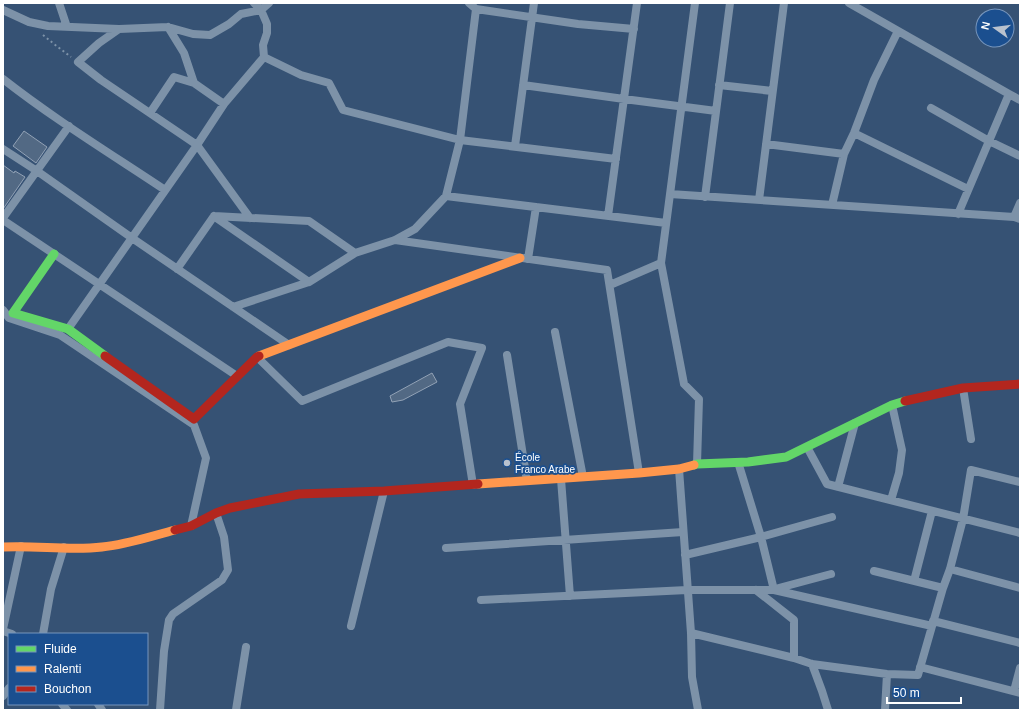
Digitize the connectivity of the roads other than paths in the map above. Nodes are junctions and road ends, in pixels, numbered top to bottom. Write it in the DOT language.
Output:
graph roads {
  1 [pos="59,3"];
  2 [pos="254,3"];
  3 [pos="269,3"];
  4 [pos="469,3"];
  5 [pos="534,3"];
  6 [pos="637,3"];
  7 [pos="695,3"];
  8 [pos="730,3"];
  9 [pos="784,3"];
  10 [pos="849,3"];
  11 [pos="476,9"];
  12 [pos="3,10"];
  13 [pos="261,10"];
  14 [pos="532,18"];
  15 [pos="68,27"];
  16 [pos="168,27"];
  17 [pos="119,29"];
  18 [pos="634,29"];
  19 [pos="898,31"];
  20 [pos="264,57"];
  21 [pos="3,78"];
  22 [pos="194,83"];
  23 [pos="523,85"];
  24 [pos="720,85"];
  25 [pos="772,91"];
  26 [pos="1009,94"];
  27 [pos="624,99"];
  28 [pos="1020,100"];
  29 [pos="224,104"];
  30 [pos="681,106"];
  31 [pos="930,108"];
  32 [pos="716,111"];
  33 [pos="150,113"];
  34 [pos="69,126"];
  35 [pos="854,133"];
  36 [pos="460,140"];
  37 [pos="989,141"];
  38 [pos="766,144"];
  39 [pos="197,145"];
  40 [pos="515,146"];
  41 [pos="3,149"];
  42 [pos="844,154"];
  43 [pos="1020,156"];
  44 [pos="616,159"];
  45 [pos="37,171"];
  46 [pos="968,189"];
  47 [pos="165,190"];
  48 [pos="670,194"];
  49 [pos="446,196"];
  50 [pos="705,197"];
  51 [pos="759,200"];
  52 [pos="1020,203"];
  53 [pos="832,205"];
  54 [pos="536,207"];
  55 [pos="958,214"];
  56 [pos="214,216"];
  57 [pos="608,216"];
  58 [pos="250,218"];
  59 [pos="1017,218"];
  60 [pos="3,219"];
  61 [pos="666,223"];
  62 [pos="132,238"];
  63 [pos="395,240"];
  64 [pos="356,253"];
  65 [pos="54,254"];
  66 [pos="524,258"];
  67 [pos="661,263"];
  68 [pos="177,269"];
  69 [pos="309,282"];
  70 [pos="100,284"];
  71 [pos="610,285"];
  72 [pos="233,307"];
  73 [pos="3,310"];
  74 [pos="68,329"];
  75 [pos="555,332"];
  76 [pos="289,345"];
  77 [pos="507,355"];
  78 [pos="257,357"];
  79 [pos="237,376"];
  80 [pos="1020,384"];
  81 [pos="963,388"];
  82 [pos="892,405"];
  83 [pos="855,423"];
  84 [pos="971,439"];
  85 [pos="807,447"];
  86 [pos="738,462"];
  87 [pos="697,464"];
  88 [pos="679,469"];
  89 [pos="639,473"];
  90 [pos="583,477"];
  91 [pos="561,479"];
  92 [pos="527,481"];
  93 [pos="1020,482"];
  94 [pos="473,485"];
  95 [pos="838,487"];
  96 [pos="384,491"];
  97 [pos="891,500"];
  98 [pos="932,511"];
  99 [pos="216,513"];
  100 [pos="832,517"];
  101 [pos="963,519"];
  102 [pos="191,526"];
  103 [pos="683,532"];
  104 [pos="1020,533"];
  105 [pos="760,537"];
  106 [pos="566,540"];
  107 [pos="21,546"];
  108 [pos="3,547"];
  109 [pos="64,548"];
  110 [pos="446,548"];
  111 [pos="685,555"];
  112 [pos="950,569"];
  113 [pos="874,571"];
  114 [pos="831,574"];
  115 [pos="914,581"];
  116 [pos="943,588"];
  117 [pos="1020,588"];
  118 [pos="687,590"];
  119 [pos="756,590"];
  120 [pos="774,590"];
  121 [pos="570,596"];
  122 [pos="481,600"];
  123 [pos="932,624"];
  124 [pos="351,626"];
  125 [pos="3,630"];
  126 [pos="43,633"];
  127 [pos="691,633"];
  128 [pos="1020,643"];
  129 [pos="246,647"];
  130 [pos="794,658"];
  131 [pos="812,664"];
  132 [pos="920,667"];
  133 [pos="1020,668"];
  134 [pos="888,674"];
  135 [pos="1017,692"];
  136 [pos="160,710"];
  137 [pos="236,710"];
  138 [pos="698,710"];
  139 [pos="828,710"];
  140 [pos="884,710"];
  1 -- 15 [label="street"];
  2 -- 13 [label="street"];
  3 -- 13 [label="street"];
  4 -- 11 [label="street"];
  5 -- 14 [label="street"];
  6 -- 18 [label="street"];
  7 -- 30 [label="street"];
  8 -- 24 [label="street"];
  9 -- 25 [label="street"];
  10 -- 19 [label="street"];
  11 -- 14 [label="street"];
  11 -- 36 [label="street"];
  12 -- 15 [label="street"];
  13 -- 16 [label="street"];
  13 -- 20 [label="street"];
  14 -- 18 [label="street"];
  14 -- 23 [label="street"];
  15 -- 17 [label="street"];
  16 -- 17 [label="street"];
  16 -- 22 [label="street"];
  17 -- 33 [label="street"];
  18 -- 27 [label="street"];
  19 -- 26 [label="street"];
  19 -- 35 [label="street"];
  20 -- 29 [label="street"];
  20 -- 36 [label="street"];
  21 -- 34 [label="street"];
  22 -- 29 [label="street"];
  22 -- 33 [label="street"];
  23 -- 27 [label="street"];
  23 -- 40 [label="street"];
  24 -- 25 [label="street"];
  24 -- 32 [label="street"];
  25 -- 38 [label="street"];
  26 -- 28 [label="street"];
  26 -- 37 [label="street"];
  27 -- 30 [label="street"];
  27 -- 44 [label="street"];
  29 -- 39 [label="street"];
  30 -- 32 [label="street"];
  30 -- 48 [label="street"];
  31 -- 37 [label="street"];
  32 -- 50 [label="street"];
  33 -- 39 [label="street"];
  34 -- 45 [label="street"];
  34 -- 47 [label="street"];
  35 -- 42 [label="street"];
  35 -- 46 [label="street"];
  36 -- 40 [label="street"];
  36 -- 49 [label="street"];
  37 -- 43 [label="street"];
  37 -- 46 [label="street"];
  38 -- 42 [label="street"];
  38 -- 51 [label="street"];
  39 -- 47 [label="street"];
  39 -- 58 [label="street"];
  40 -- 44 [label="street"];
  41 -- 45 [label="street"];
  42 -- 53 [label="street"];
  44 -- 57 [label="street"];
  45 -- 60 [label="street"];
  45 -- 62 [label="street"];
  46 -- 55 [label="street"];
  47 -- 62 [label="street"];
  48 -- 50 [label="street"];
  48 -- 61 [label="street"];
  49 -- 54 [label="street"];
  49 -- 63 [label="street"];
  50 -- 51 [label="street"];
  51 -- 53 [label="street"];
  52 -- 59 [label="street"];
  53 -- 55 [label="street"];
  54 -- 57 [label="street"];
  54 -- 66 [label="street"];
  55 -- 59 [label="street"];
  56 -- 58 [label="street"];
  56 -- 68 [label="street"];
  56 -- 69 [label="street"];
  57 -- 61 [label="street"];
  58 -- 64 [label="street"];
  60 -- 65 [label="street"];
  61 -- 67 [label="street"];
  62 -- 68 [label="street"];
  62 -- 70 [label="street"];
  63 -- 64 [label="street"];
  63 -- 66 [label="street"];
  64 -- 69 [label="street"];
  65 -- 70 [label="street"];
  65 -- 74 [label="street"];
  66 -- 71 [label="street"];
  66 -- 76 [label="street"];
  67 -- 71 [label="street"];
  67 -- 87 [label="street"];
  68 -- 72 [label="street"];
  69 -- 72 [label="street"];
  70 -- 74 [label="street"];
  70 -- 79 [label="street"];
  71 -- 89 [label="street"];
  72 -- 76 [label="street"];
  73 -- 102 [label="street"];
  74 -- 79 [label="street"];
  75 -- 90 [label="street"];
  76 -- 78 [label="street"];
  77 -- 92 [label="street"];
  78 -- 79 [label="street"];
  78 -- 94 [label="street"];
  80 -- 81 [label="street"];
  81 -- 82 [label="street"];
  81 -- 84 [label="street"];
  82 -- 83 [label="street"];
  82 -- 97 [label="street"];
  83 -- 85 [label="street"];
  83 -- 95 [label="street"];
  85 -- 86 [label="street"];
  85 -- 95 [label="street"];
  86 -- 87 [label="street"];
  86 -- 105 [label="street"];
  87 -- 88 [label="street"];
  88 -- 89 [label="street"];
  88 -- 103 [label="street"];
  89 -- 90 [label="street"];
  90 -- 91 [label="street"];
  91 -- 92 [label="street"];
  91 -- 106 [label="street"];
  92 -- 94 [label="street"];
  93 -- 101 [label="street"];
  94 -- 96 [label="street"];
  95 -- 97 [label="street"];
  96 -- 99 [label="street"];
  96 -- 124 [label="street"];
  97 -- 98 [label="street"];
  98 -- 101 [label="street"];
  98 -- 115 [label="street"];
  99 -- 102 [label="street"];
  99 -- 136 [label="street"];
  100 -- 105 [label="street"];
  101 -- 104 [label="street"];
  101 -- 112 [label="street"];
  102 -- 109 [label="street"];
  103 -- 106 [label="street"];
  103 -- 111 [label="street"];
  105 -- 111 [label="street"];
  105 -- 120 [label="street"];
  106 -- 110 [label="street"];
  106 -- 121 [label="street"];
  107 -- 108 [label="street"];
  107 -- 109 [label="street"];
  107 -- 125 [label="street"];
  109 -- 126 [label="street"];
  111 -- 118 [label="street"];
  112 -- 116 [label="street"];
  112 -- 117 [label="street"];
  113 -- 115 [label="street"];
  114 -- 120 [label="street"];
  115 -- 116 [label="street"];
  116 -- 123 [label="street"];
  118 -- 119 [label="street"];
  118 -- 121 [label="street"];
  118 -- 127 [label="street"];
  119 -- 120 [label="street"];
  119 -- 130 [label="street"];
  120 -- 123 [label="street"];
  121 -- 122 [label="street"];
  123 -- 128 [label="street"];
  123 -- 132 [label="street"];
  127 -- 130 [label="street"];
  127 -- 138 [label="street"];
  129 -- 137 [label="street"];
  130 -- 131 [label="street"];
  131 -- 134 [label="street"];
  131 -- 139 [label="street"];
  132 -- 134 [label="street"];
  132 -- 135 [label="street"];
  133 -- 135 [label="street"];
  134 -- 140 [label="street"];
}
